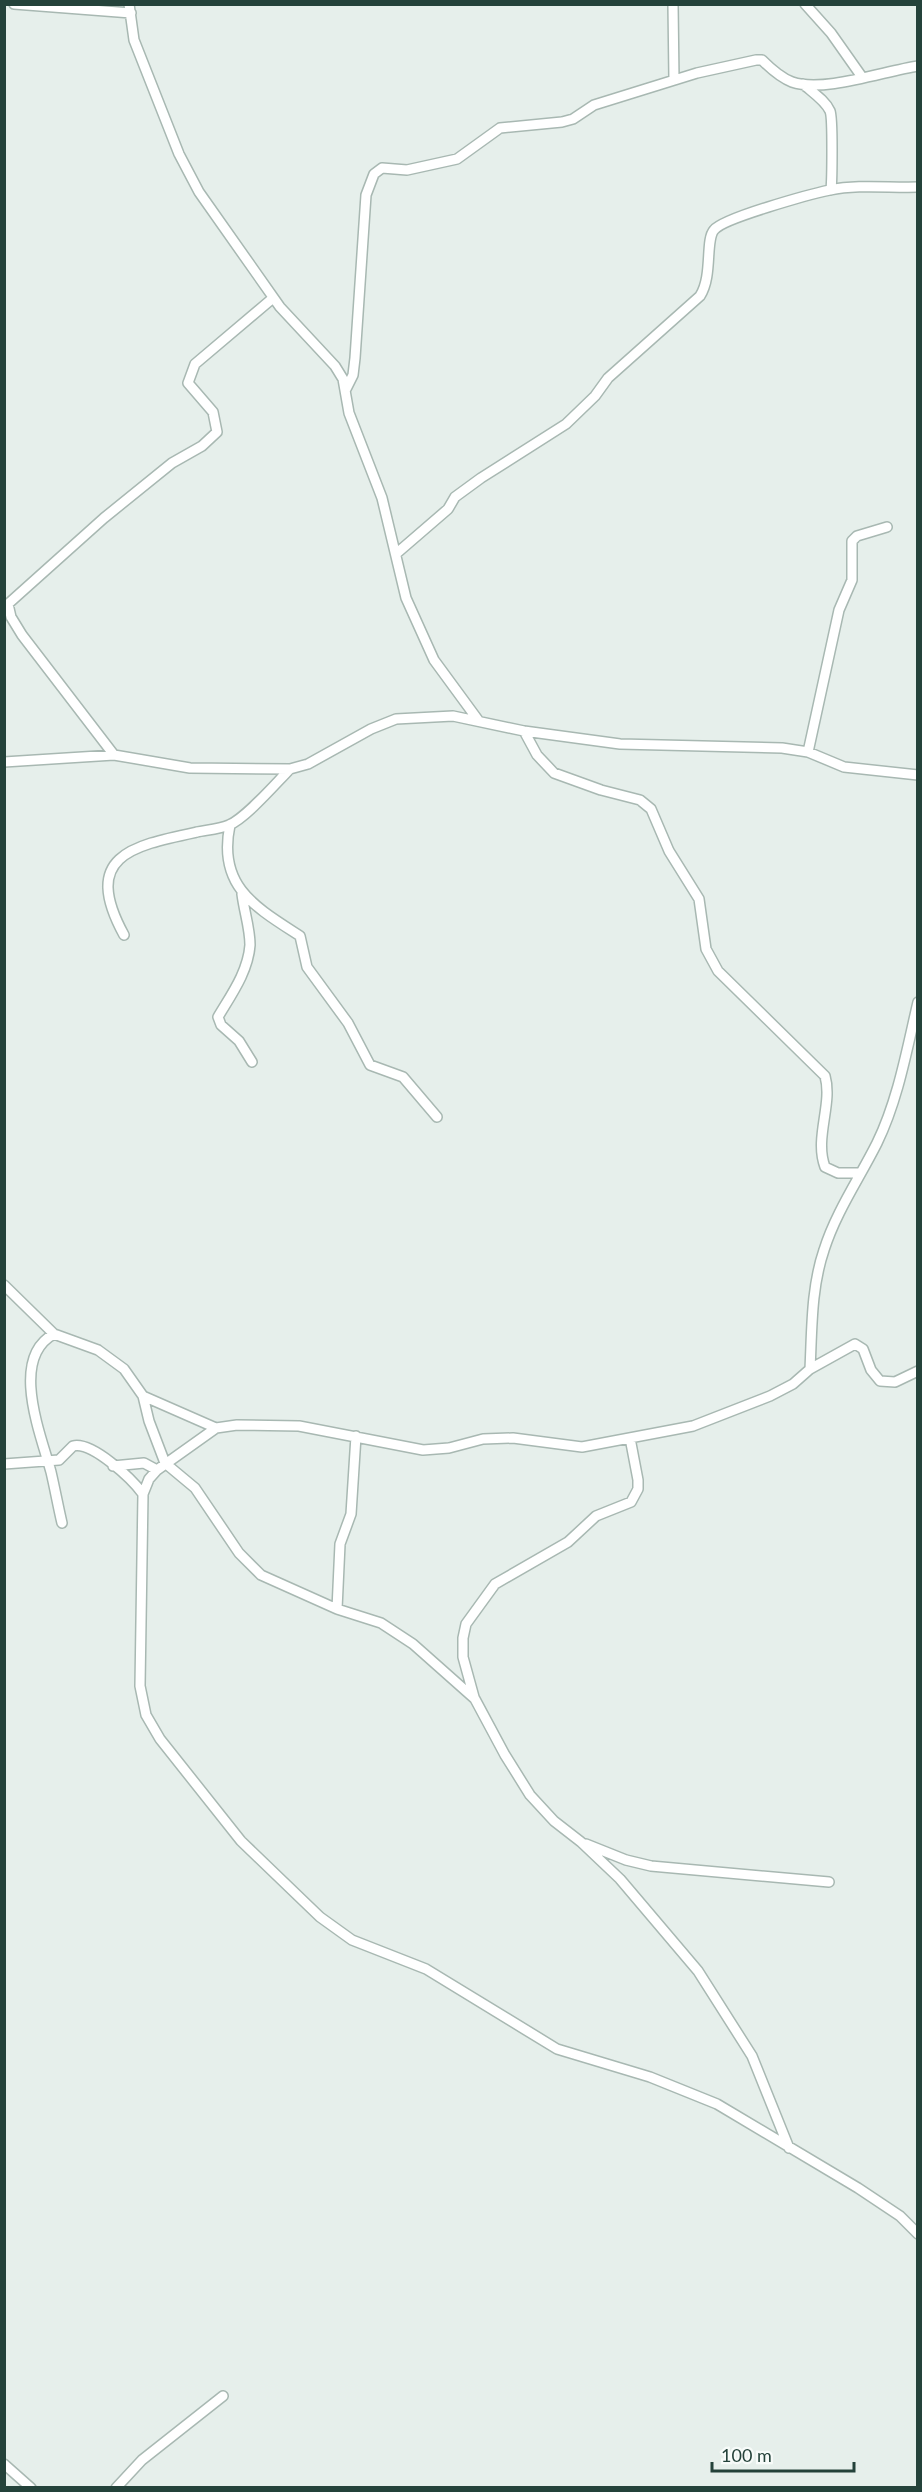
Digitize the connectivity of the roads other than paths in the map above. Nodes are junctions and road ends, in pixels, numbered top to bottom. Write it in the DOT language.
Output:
graph roads {
  1 [pos="14,4"];
  2 [pos="673,4"];
  3 [pos="805,4"];
  4 [pos="130,9"];
  5 [pos="918,66"];
  6 [pos="862,77"];
  7 [pos="674,81"];
  8 [pos="803,84"];
  9 [pos="918,187"];
  10 [pos="831,190"];
  11 [pos="273,298"];
  12 [pos="346,390"];
  13 [pos="887,527"];
  14 [pos="397,553"];
  15 [pos="478,720"];
  16 [pos="524,731"];
  17 [pos="808,752"];
  18 [pos="114,754"];
  19 [pos="4,762"];
  20 [pos="290,769"];
  21 [pos="918,775"];
  22 [pos="230,825"];
  23 [pos="242,894"];
  24 [pos="124,935"];
  25 [pos="918,1002"];
  26 [pos="252,1062"];
  27 [pos="437,1117"];
  28 [pos="859,1173"];
  29 [pos="4,1286"];
  30 [pos="54,1334"];
  31 [pos="810,1369"];
  32 [pos="918,1371"];
  33 [pos="143,1396"];
  34 [pos="216,1428"];
  35 [pos="356,1436"];
  36 [pos="630,1438"];
  37 [pos="47,1459"];
  38 [pos="165,1463"];
  39 [pos="4,1464"];
  40 [pos="113,1466"];
  41 [pos="157,1470"];
  42 [pos="143,1494"];
  43 [pos="62,1523"];
  44 [pos="337,1609"];
  45 [pos="475,1700"];
  46 [pos="581,1842"];
  47 [pos="829,1882"];
  48 [pos="789,2148"];
  49 [pos="918,2234"];
  50 [pos="223,2396"];
  51 [pos="4,2464"];
  52 [pos="31,2487"];
  53 [pos="116,2487"];
  1 -- 4 [label="street"];
  2 -- 7 [label="street"];
  3 -- 6 [label="street"];
  4 -- 11 [label="street"];
  5 -- 6 [label="street"];
  6 -- 8 [label="street"];
  7 -- 8 [label="street"];
  7 -- 12 [label="street"];
  8 -- 10 [label="street"];
  9 -- 10 [label="street"];
  10 -- 14 [label="street"];
  11 -- 12 [label="street"];
  11 -- 18 [label="street"];
  12 -- 14 [label="street"];
  13 -- 17 [label="street"];
  14 -- 15 [label="street"];
  15 -- 16 [label="street"];
  15 -- 20 [label="street"];
  16 -- 17 [label="street"];
  16 -- 28 [label="street"];
  17 -- 21 [label="street"];
  18 -- 19 [label="street"];
  18 -- 20 [label="street"];
  20 -- 22 [label="street"];
  22 -- 23 [label="street"];
  22 -- 24 [label="street"];
  23 -- 26 [label="street"];
  23 -- 27 [label="street"];
  25 -- 28 [label="street"];
  28 -- 31 [label="street"];
  29 -- 30 [label="street"];
  30 -- 33 [label="street"];
  30 -- 37 [label="street"];
  31 -- 32 [label="street"];
  31 -- 36 [label="street"];
  33 -- 34 [label="street"];
  33 -- 38 [label="street"];
  34 -- 35 [label="street"];
  34 -- 38 [label="street"];
  35 -- 36 [label="street"];
  35 -- 44 [label="street"];
  36 -- 45 [label="street"];
  37 -- 39 [label="street"];
  37 -- 40 [label="street"];
  37 -- 43 [label="street"];
  38 -- 41 [label="street"];
  38 -- 44 [label="street"];
  40 -- 41 [label="street"];
  40 -- 42 [label="street"];
  41 -- 42 [label="street"];
  42 -- 48 [label="street"];
  44 -- 45 [label="street"];
  45 -- 46 [label="street"];
  46 -- 47 [label="street"];
  46 -- 48 [label="street"];
  48 -- 49 [label="street"];
  50 -- 53 [label="street"];
  51 -- 52 [label="street"];
}
